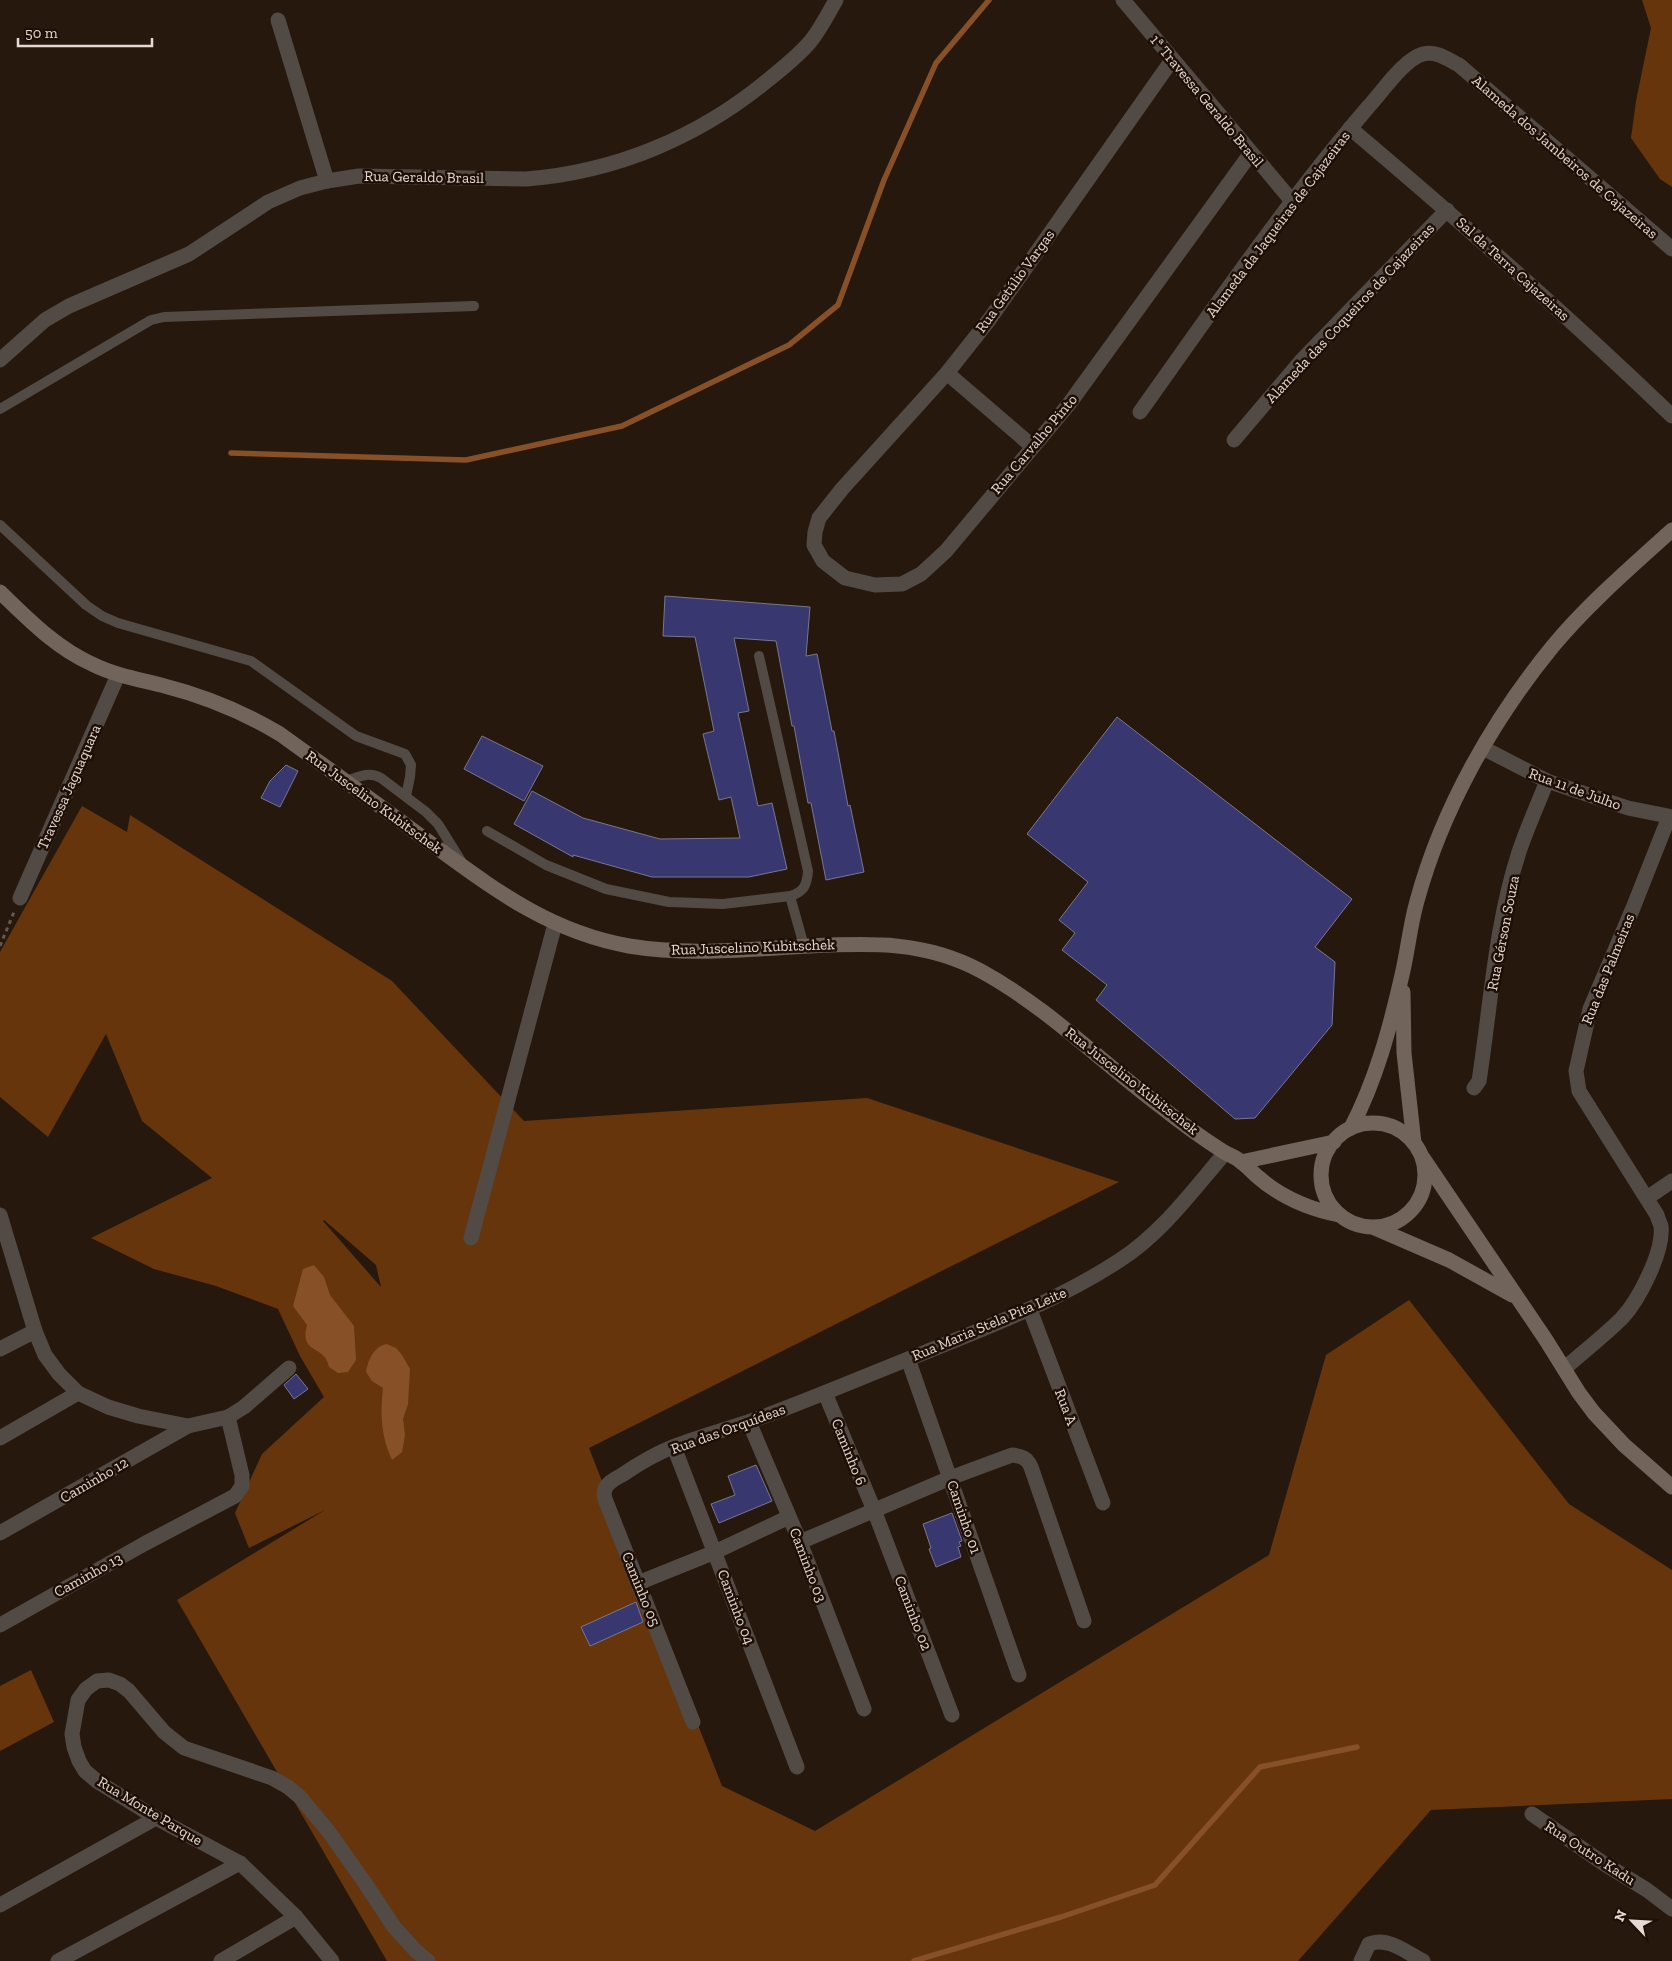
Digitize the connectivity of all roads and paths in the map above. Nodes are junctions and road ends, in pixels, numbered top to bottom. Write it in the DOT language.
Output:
graph roads {
  1 [pos="836,0"];
  2 [pos="1123,0"];
  3 [pos="278,20"];
  4 [pos="1172,60"];
  5 [pos="1459,65"];
  6 [pos="1350,128"];
  7 [pos="1251,153"];
  8 [pos="327,181"];
  9 [pos="1292,201"];
  10 [pos="1447,210"];
  11 [pos="1672,249"];
  12 [pos="474,306"];
  13 [pos="0,360"];
  14 [pos="947,373"];
  15 [pos="0,409"];
  16 [pos="1140,412"];
  17 [pos="1672,416"];
  18 [pos="1234,440"];
  19 [pos="1032,446"];
  20 [pos="842,489"];
  21 [pos="0,525"];
  22 [pos="1672,530"];
  23 [pos="0,592"];
  24 [pos="759,656"];
  25 [pos="118,675"];
  26 [pos="1483,748"];
  27 [pos="346,781"];
  28 [pos="1547,781"];
  29 [pos="406,796"];
  30 [pos="1670,817"];
  31 [pos="487,831"];
  32 [pos="464,866"];
  33 [pos="790,896"];
  34 [pos="20,898"];
  35 [pos="555,924"];
  36 [pos="0,946"];
  37 [pos="804,946"];
  38 [pos="1402,973"];
  39 [pos="1474,1088"];
  40 [pos="1351,1128"];
  41 [pos="1334,1142"];
  42 [pos="1414,1142"];
  43 [pos="1225,1153"];
  44 [pos="1423,1158"];
  45 [pos="1241,1162"];
  46 [pos="1672,1180"];
  47 [pos="1647,1198"];
  48 [pos="0,1215"];
  49 [pos="1339,1215"];
  50 [pos="1375,1228"];
  51 [pos="471,1238"];
  52 [pos="5,1252"];
  53 [pos="1516,1298"];
  54 [pos="1030,1310"];
  55 [pos="35,1331"];
  56 [pos="0,1349"];
  57 [pos="908,1359"];
  58 [pos="289,1368"];
  59 [pos="1564,1369"];
  60 [pos="78,1393"];
  61 [pos="825,1393"];
  62 [pos="228,1417"];
  63 [pos="749,1422"];
  64 [pos="188,1426"];
  65 [pos="0,1438"];
  66 [pos="674,1447"];
  67 [pos="632,1468"];
  68 [pos="950,1478"];
  69 [pos="1672,1487"];
  70 [pos="1103,1503"];
  71 [pos="874,1510"];
  72 [pos="790,1517"];
  73 [pos="0,1533"];
  74 [pos="800,1542"];
  75 [pos="715,1552"];
  76 [pos="638,1583"];
  77 [pos="1084,1621"];
  78 [pos="0,1625"];
  79 [pos="1020,1676"];
  80 [pos="864,1709"];
  81 [pos="952,1715"];
  82 [pos="693,1722"];
  83 [pos="797,1768"];
  84 [pos="1532,1814"];
  85 [pos="156,1818"];
  86 [pos="240,1863"];
  87 [pos="0,1905"];
  88 [pos="1672,1909"];
  89 [pos="296,1917"];
  90 [pos="58,1961"];
  91 [pos="221,1961"];
  92 [pos="332,1961"];
  93 [pos="428,1961"];
  94 [pos="1361,1961"];
  95 [pos="1423,1961"];
  1 -- 8 [label="street, Rua Geraldo Brasil"];
  2 -- 4 [label="street, 1ª Travessa Geraldo Brasil"];
  3 -- 8 [label="street"];
  4 -- 7 [label="street, 1ª Travessa Geraldo Brasil"];
  4 -- 14 [label="street, Rua Getúlio Vargas"];
  5 -- 6 [label="street, Alameda da Jaqueiras de Cajazeiras"];
  5 -- 11 [label="street, Alameda dos Jambeiros de Cajazeiras"];
  6 -- 9 [label="street, Alameda da Jaqueiras de Cajazeiras"];
  6 -- 10 [label="street, Sal da Terra Cajazeiras"];
  7 -- 9 [label="street, 1ª Travessa Geraldo Brasil"];
  7 -- 19 [label="street, Rua Carvalho Pinto"];
  8 -- 13 [label="street, Rua Geraldo Brasil"];
  9 -- 16 [label="street, Alameda da Jaqueiras de Cajazeiras"];
  10 -- 17 [label="street, Sal da Terra Cajazeiras"];
  10 -- 18 [label="street, Alameda das Coqueiros de Cajazeiras"];
  12 -- 15 [label="lane"];
  14 -- 19 [label="street"];
  14 -- 20 [label="street, Rua Getúlio Vargas"];
  19 -- 20 [label="street, Rua Carvalho Pinto"];
  21 -- 29 [label="lane"];
  22 -- 26 [label="main road"];
  23 -- 25 [label="main road, Rua Juscelino Kubitschek"];
  24 -- 33 [label="lane"];
  25 -- 27 [label="main road, Rua Juscelino Kubitschek"];
  25 -- 34 [label="street, Travessa Jaguaquara"];
  26 -- 28 [label="street, Rua 11 de Julho"];
  26 -- 38 [label="main road"];
  27 -- 29 [label="lane"];
  27 -- 32 [label="main road, Rua Juscelino Kubitschek"];
  28 -- 30 [label="street, Rua 11 de Julho"];
  28 -- 39 [label="street, Rua Gérson Souza"];
  29 -- 32 [label="lane"];
  30 -- 47 [label="street, Rua das Palmeiras"];
  31 -- 33 [label="lane"];
  32 -- 35 [label="main road, Rua Juscelino Kubitschek"];
  33 -- 37 [label="lane"];
  34 -- 36 [label="path"];
  35 -- 37 [label="main road, Rua Juscelino Kubitschek"];
  35 -- 51 [label="street"];
  37 -- 43 [label="main road, Rua Juscelino Kubitschek"];
  38 -- 40 [label="main road"];
  38 -- 42 [label="main road"];
  40 -- 41 [label="main road"];
  40 -- 42 [label="main road"];
  41 -- 45 [label="main road"];
  41 -- 49 [label="main road"];
  42 -- 44 [label="main road"];
  43 -- 45 [label="main road, Rua Juscelino Kubitschek"];
  43 -- 54 [label="street, Rua Maria Stela Pita Leite"];
  44 -- 50 [label="main road"];
  44 -- 53 [label="main road"];
  45 -- 49 [label="main road, Rua Juscelino Kubitschek"];
  46 -- 47 [label="street"];
  47 -- 59 [label="street, Rua das Palmeiras"];
  48 -- 52 [label="street"];
  49 -- 50 [label="main road"];
  50 -- 53 [label="main road"];
  52 -- 55 [label="street"];
  53 -- 59 [label="main road"];
  54 -- 57 [label="street, Rua Maria Stela Pita Leite"];
  54 -- 70 [label="street, Rua A"];
  55 -- 56 [label="street"];
  55 -- 60 [label="street"];
  57 -- 61 [label="street, Rua Maria Stela Pita Leite"];
  57 -- 68 [label="street, Caminho 01"];
  58 -- 62 [label="street"];
  59 -- 69 [label="main road"];
  60 -- 64 [label="street"];
  60 -- 65 [label="street"];
  61 -- 63 [label="street, Rua das Orquídeas"];
  61 -- 71 [label="street, Caminho 6"];
  62 -- 64 [label="street"];
  62 -- 78 [label="street, Caminho 13"];
  63 -- 66 [label="street, Rua das Orquídeas"];
  63 -- 72 [label="street, Caminho 03"];
  64 -- 73 [label="street, Caminho 12"];
  66 -- 67 [label="street, Rua das Orquídeas"];
  66 -- 75 [label="street, Caminho 04"];
  67 -- 76 [label="street, Caminho 05"];
  68 -- 71 [label="street"];
  68 -- 77 [label="street"];
  68 -- 79 [label="street, Caminho 01"];
  71 -- 74 [label="street"];
  71 -- 81 [label="street, Caminho 02"];
  72 -- 74 [label="street, Caminho 03"];
  72 -- 75 [label="street"];
  74 -- 80 [label="street, Caminho 03"];
  75 -- 76 [label="street"];
  75 -- 83 [label="street, Caminho 04"];
  76 -- 82 [label="street, Caminho 05"];
  84 -- 88 [label="street, Rua Outro Kadu"];
  85 -- 86 [label="street, Rua Monte Parque"];
  85 -- 87 [label="street"];
  85 -- 93 [label="street, Rua Monte Parque"];
  86 -- 89 [label="street, Rua Monte Parque"];
  86 -- 90 [label="street"];
  89 -- 91 [label="street"];
  89 -- 92 [label="street, Rua Monte Parque"];
  94 -- 95 [label="street"];
}
